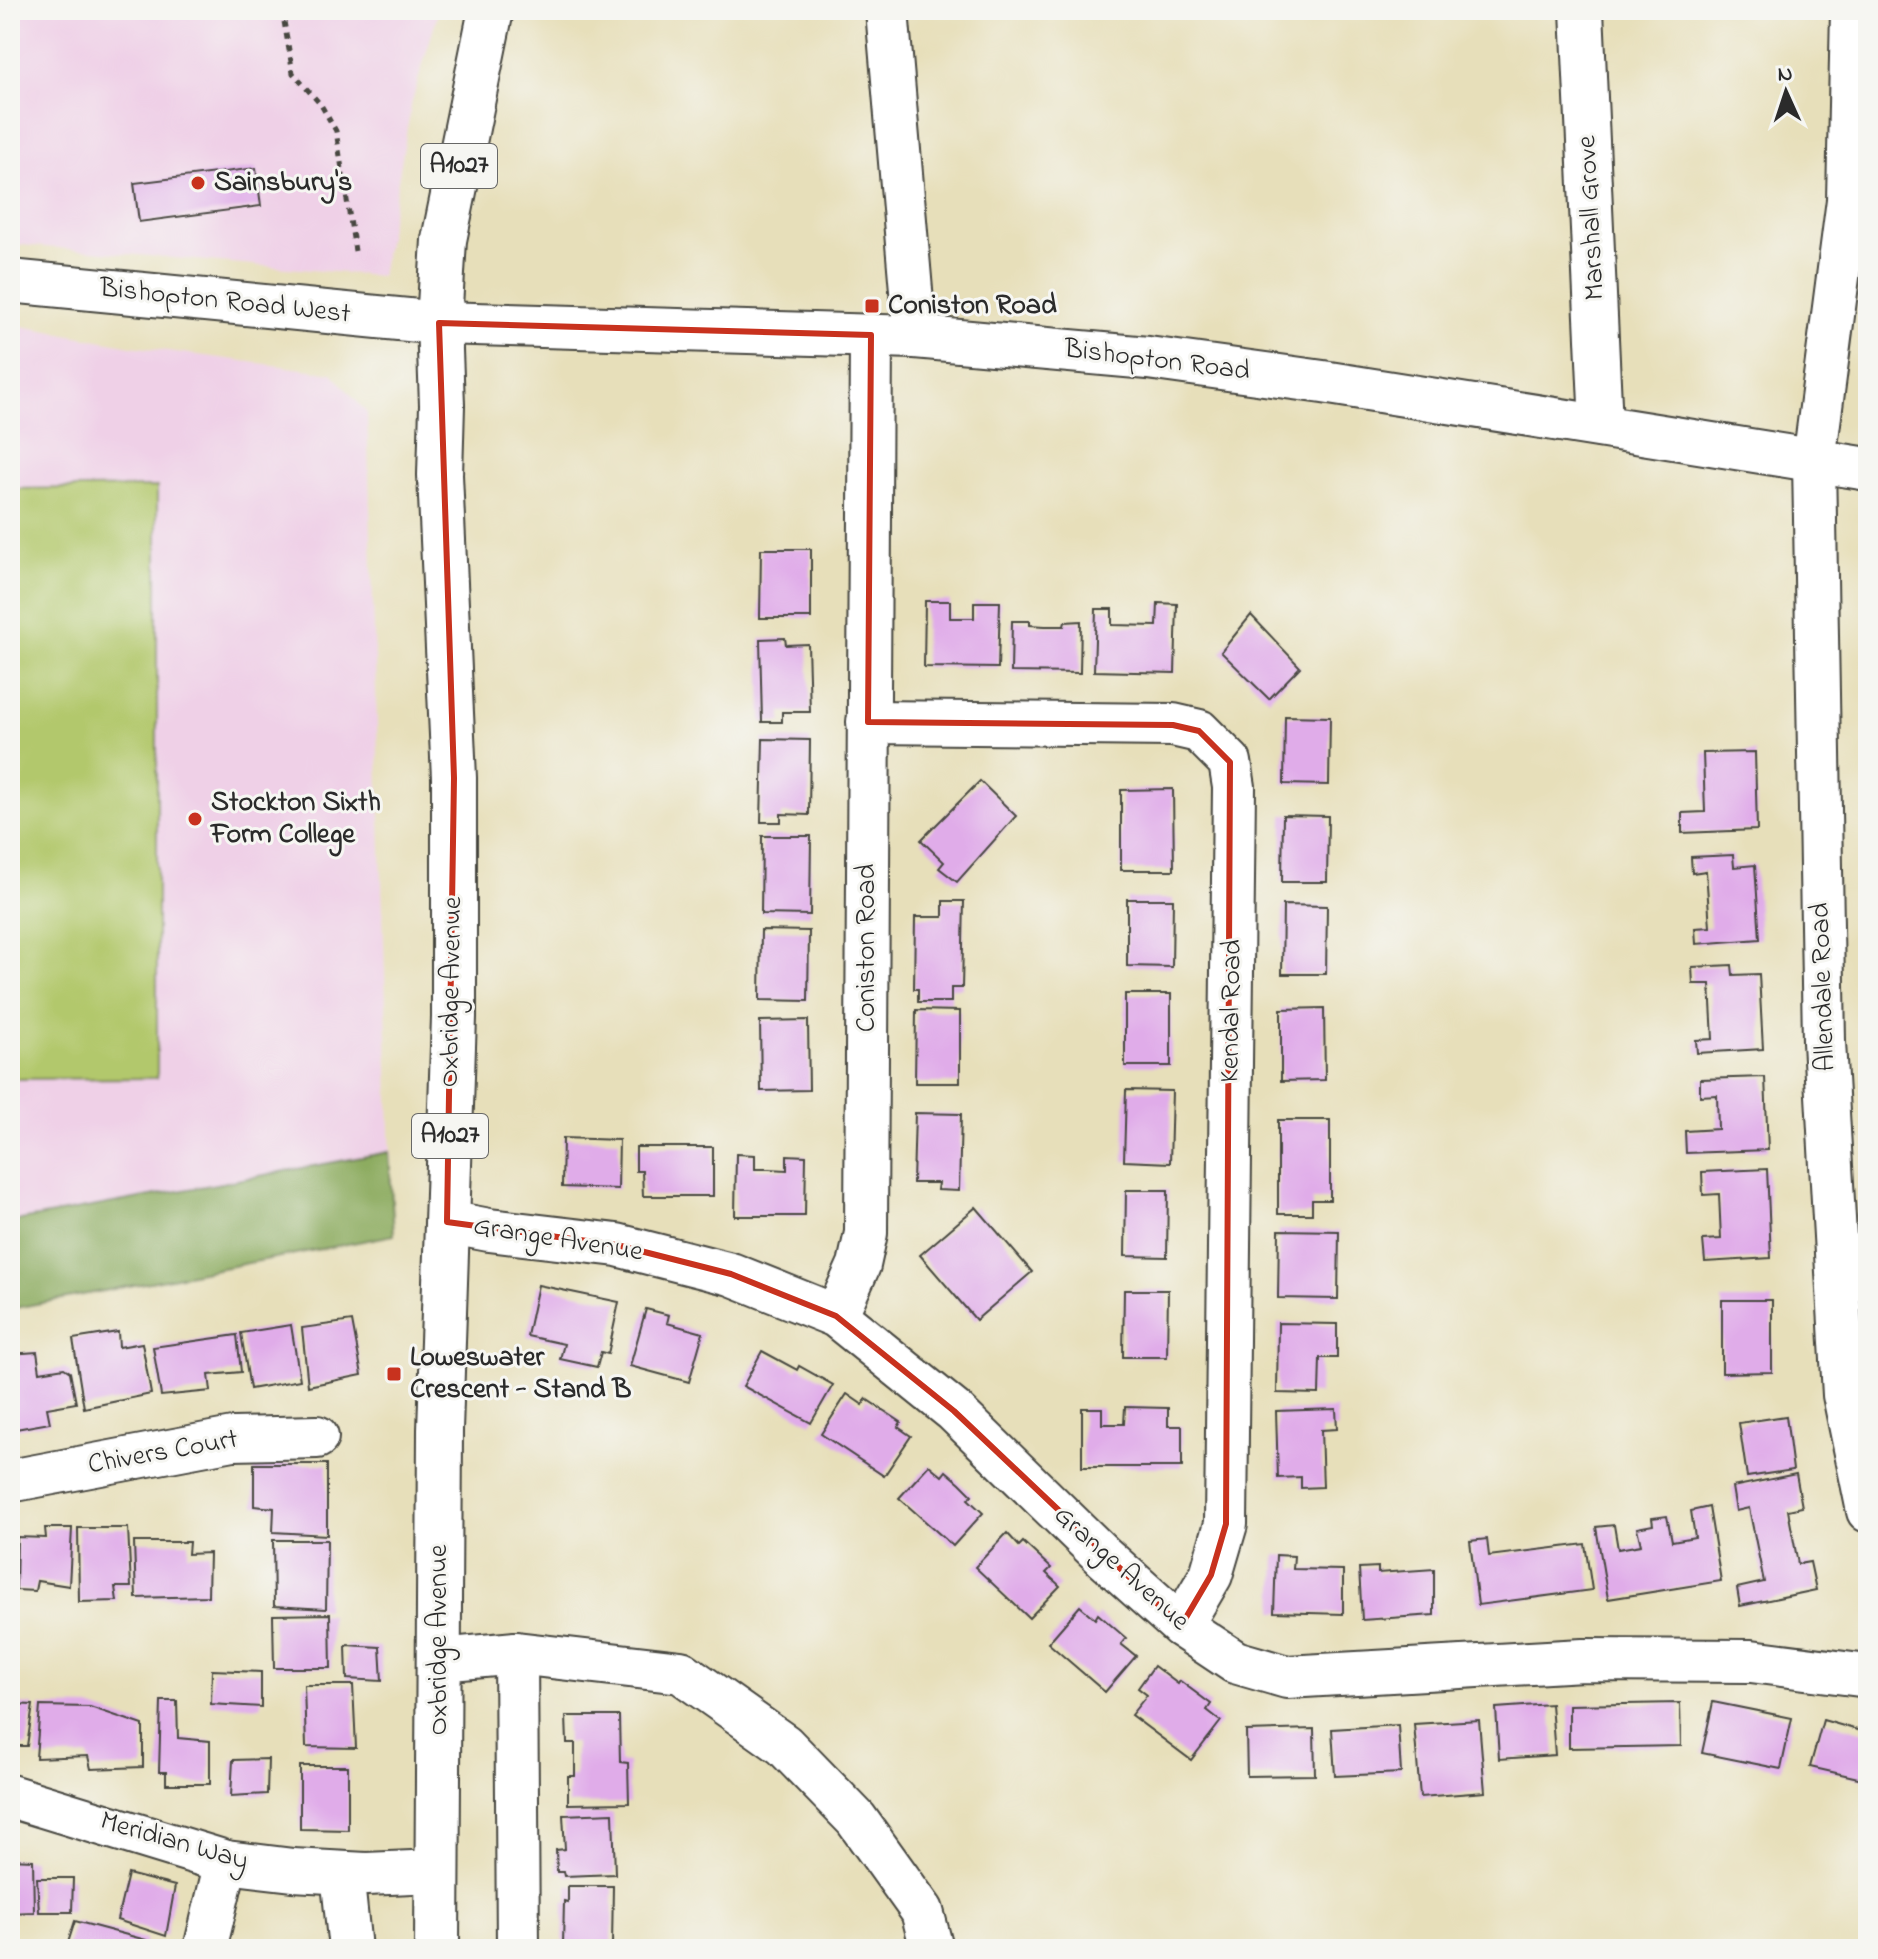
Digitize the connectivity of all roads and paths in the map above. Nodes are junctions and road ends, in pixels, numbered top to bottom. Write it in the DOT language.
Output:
graph roads {
  1 [pos="282,10"];
  2 [pos="491,10"];
  3 [pos="887,10"];
  4 [pos="1582,10"];
  5 [pos="1852,10"];
  6 [pos="355,251"];
  7 [pos="10,281"];
  8 [pos="439,323"];
  9 [pos="871,335"];
  10 [pos="915,337"];
  11 [pos="1601,426"];
  12 [pos="1814,461"];
  13 [pos="1868,469"];
  14 [pos="868,722"];
  15 [pos="447,1222"];
  16 [pos="836,1316"];
  17 [pos="317,1437"];
  18 [pos="10,1481"];
  19 [pos="1868,1511"];
  20 [pos="1181,1626"];
  21 [pos="516,1653"];
  22 [pos="440,1660"];
  23 [pos="1868,1676"];
  24 [pos="10,1796"];
  25 [pos="226,1862"];
  26 [pos="436,1871"];
  27 [pos="342,1873"];
  28 [pos="205,1949"];
  29 [pos="350,1949"];
  30 [pos="437,1949"];
  31 [pos="518,1949"];
  32 [pos="932,1949"];
  1 -- 6 [label="path"];
  2 -- 8 [label="main road, A1027"];
  3 -- 10 [label="street"];
  4 -- 11 [label="street, Marshall Grove"];
  5 -- 12 [label="street, Allendale Road"];
  7 -- 8 [label="street, Bishopton Road West"];
  8 -- 9 [label="street, Bishopton Road"];
  8 -- 15 [label="main road, Oxbridge Avenue / A1027"];
  9 -- 10 [label="street, Bishopton Road"];
  9 -- 14 [label="street, Coniston Road"];
  10 -- 11 [label="street, Bishopton Road"];
  11 -- 12 [label="street, Bishopton Road"];
  12 -- 13 [label="street, Bishopton Road"];
  12 -- 19 [label="street, Allendale Road"];
  14 -- 16 [label="street, Coniston Road"];
  14 -- 20 [label="street, Kendal Road"];
  15 -- 16 [label="street, Grange Avenue"];
  15 -- 22 [label="main road, Oxbridge Avenue / A1027"];
  16 -- 20 [label="street, Grange Avenue"];
  17 -- 18 [label="street, Chivers Court"];
  20 -- 23 [label="street, Grange Avenue"];
  21 -- 22 [label="street"];
  21 -- 31 [label="street"];
  21 -- 32 [label="street"];
  22 -- 26 [label="main road, Oxbridge Avenue / A1027"];
  24 -- 25 [label="street, Meridian Way"];
  25 -- 27 [label="street, Meridian Way"];
  25 -- 28 [label="street"];
  26 -- 27 [label="street, Meridian Way"];
  26 -- 30 [label="main road, Oxbridge Avenue / A1027"];
  27 -- 29 [label="street"];
}
